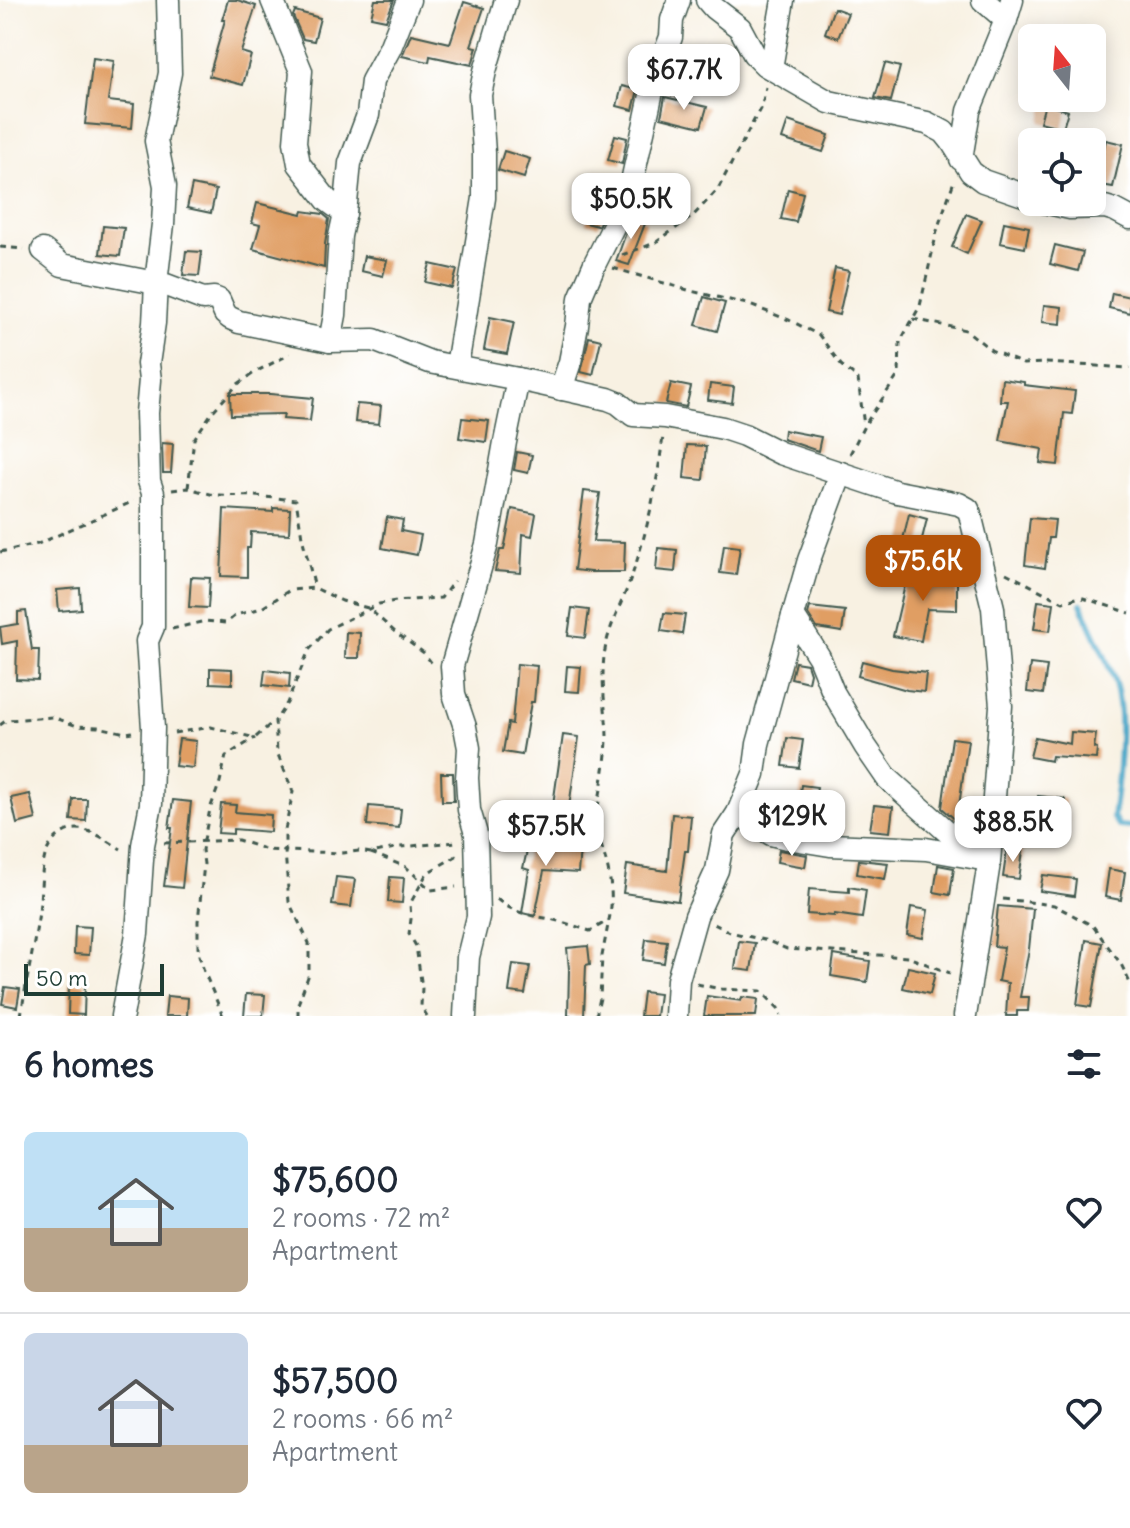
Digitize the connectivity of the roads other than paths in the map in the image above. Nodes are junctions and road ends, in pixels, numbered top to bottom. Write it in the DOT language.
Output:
graph roads {
  1 [pos="168,0"];
  2 [pos="272,0"];
  3 [pos="409,0"];
  4 [pos="506,0"];
  5 [pos="679,0"];
  6 [pos="707,0"];
  7 [pos="783,0"];
  8 [pos="983,0"];
  9 [pos="1009,10"];
  10 [pos="771,68"];
  11 [pos="961,159"];
  12 [pos="1018,193"];
  13 [pos="1106,207"];
  14 [pos="345,213"];
  15 [pos="1130,218"];
  16 [pos="43,250"];
  17 [pos="156,283"];
  18 [pos="330,341"];
  19 [pos="457,366"];
  20 [pos="518,379"];
  21 [pos="561,389"];
  22 [pos="841,473"];
  23 [pos="793,616"];
  24 [pos="738,813"];
  25 [pos="983,861"];
  26 [pos="122,1016"];
  27 [pos="465,1016"];
  28 [pos="676,1016"];
  29 [pos="965,1016"];
  1 -- 17 [label="street"];
  2 -- 14 [label="street"];
  3 -- 14 [label="street"];
  4 -- 19 [label="street"];
  5 -- 21 [label="street"];
  6 -- 10 [label="street"];
  7 -- 10 [label="street"];
  8 -- 9 [label="street"];
  9 -- 11 [label="street"];
  10 -- 11 [label="street"];
  11 -- 12 [label="street"];
  13 -- 15 [label="street"];
  14 -- 18 [label="street"];
  16 -- 17 [label="street"];
  17 -- 18 [label="street"];
  17 -- 26 [label="street"];
  18 -- 19 [label="street"];
  19 -- 20 [label="street"];
  20 -- 21 [label="street"];
  20 -- 27 [label="street"];
  21 -- 22 [label="street"];
  22 -- 23 [label="street"];
  22 -- 25 [label="street"];
  23 -- 24 [label="street"];
  23 -- 25 [label="street"];
  24 -- 25 [label="street"];
  24 -- 28 [label="street"];
  25 -- 29 [label="street"];
}
